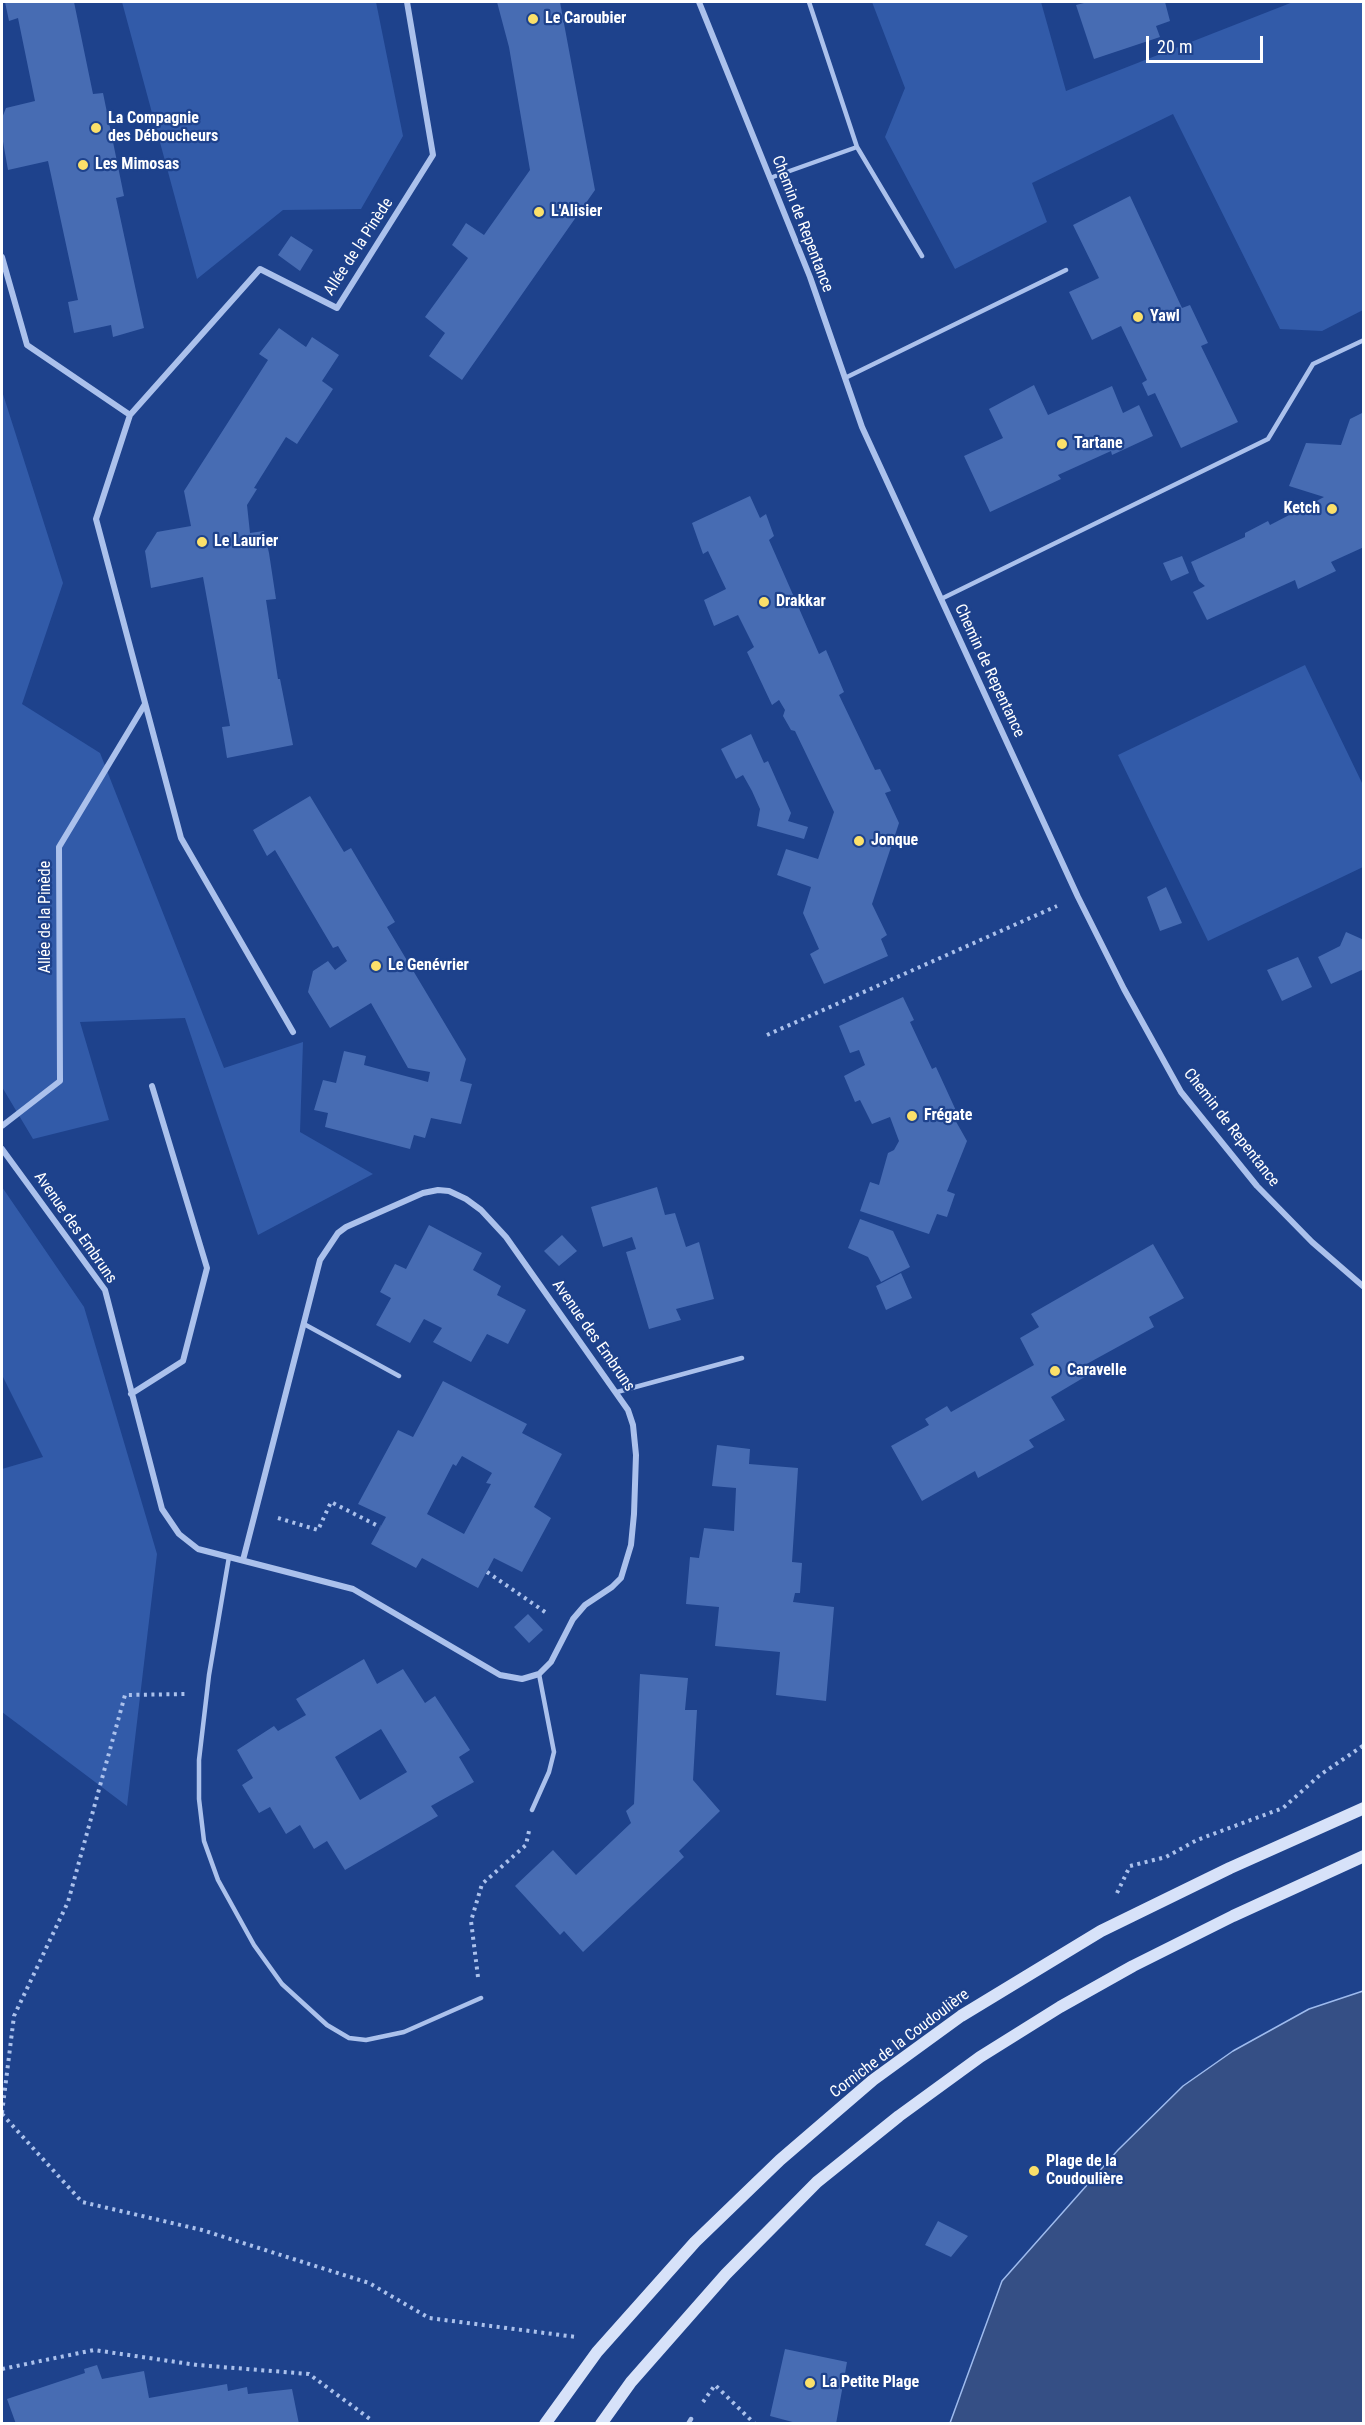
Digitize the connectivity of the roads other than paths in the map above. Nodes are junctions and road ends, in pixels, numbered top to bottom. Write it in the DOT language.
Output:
graph roads {
  1 [pos="407,2"];
  2 [pos="699,2"];
  3 [pos="809,2"];
  4 [pos="857,147"];
  5 [pos="770,178"];
  6 [pos="922,256"];
  7 [pos="2,257"];
  8 [pos="1066,270"];
  9 [pos="1364,340"];
  10 [pos="845,378"];
  11 [pos="130,416"];
  12 [pos="941,599"];
  13 [pos="145,704"];
  14 [pos="292,1032"];
  15 [pos="152,1086"];
  16 [pos="2,1126"];
  17 [pos="2,1149"];
  18 [pos="1364,1287"];
  19 [pos="304,1324"];
  20 [pos="742,1358"];
  21 [pos="399,1376"];
  22 [pos="617,1392"];
  23 [pos="131,1394"];
  24 [pos="229,1557"];
  25 [pos="241,1560"];
  26 [pos="539,1674"];
  27 [pos="1364,1808"];
  28 [pos="532,1810"];
  29 [pos="1364,1856"];
  30 [pos="481,1998"];
  31 [pos="545,2424"];
  32 [pos="601,2424"];
  1 -- 11 [label="street, Allée de la Pinède"];
  2 -- 5 [label="street, Chemin de Repentance"];
  3 -- 4 [label="lane"];
  4 -- 5 [label="lane"];
  4 -- 6 [label="lane"];
  5 -- 10 [label="street, Chemin de Repentance"];
  7 -- 11 [label="street"];
  8 -- 10 [label="lane"];
  9 -- 12 [label="lane"];
  10 -- 12 [label="street, Chemin de Repentance"];
  11 -- 13 [label="street, Allée de la Pinède"];
  12 -- 18 [label="street, Chemin de Repentance"];
  13 -- 14 [label="street, Allée de la Pinède"];
  13 -- 16 [label="street, Allée de la Pinède"];
  15 -- 23 [label="street"];
  17 -- 23 [label="street, Avenue des Embruns"];
  19 -- 21 [label="lane"];
  19 -- 22 [label="street, Avenue des Embruns"];
  19 -- 25 [label="street, Avenue des Embruns"];
  20 -- 22 [label="lane"];
  22 -- 26 [label="street, Avenue des Embruns"];
  23 -- 24 [label="street, Avenue des Embruns"];
  24 -- 25 [label="street, Avenue des Embruns"];
  24 -- 30 [label="lane"];
  25 -- 26 [label="street, Avenue des Embruns"];
  26 -- 28 [label="lane"];
  27 -- 31 [label="main road, Corniche de la Coudoulière"];
  29 -- 32 [label="main road"];
}
